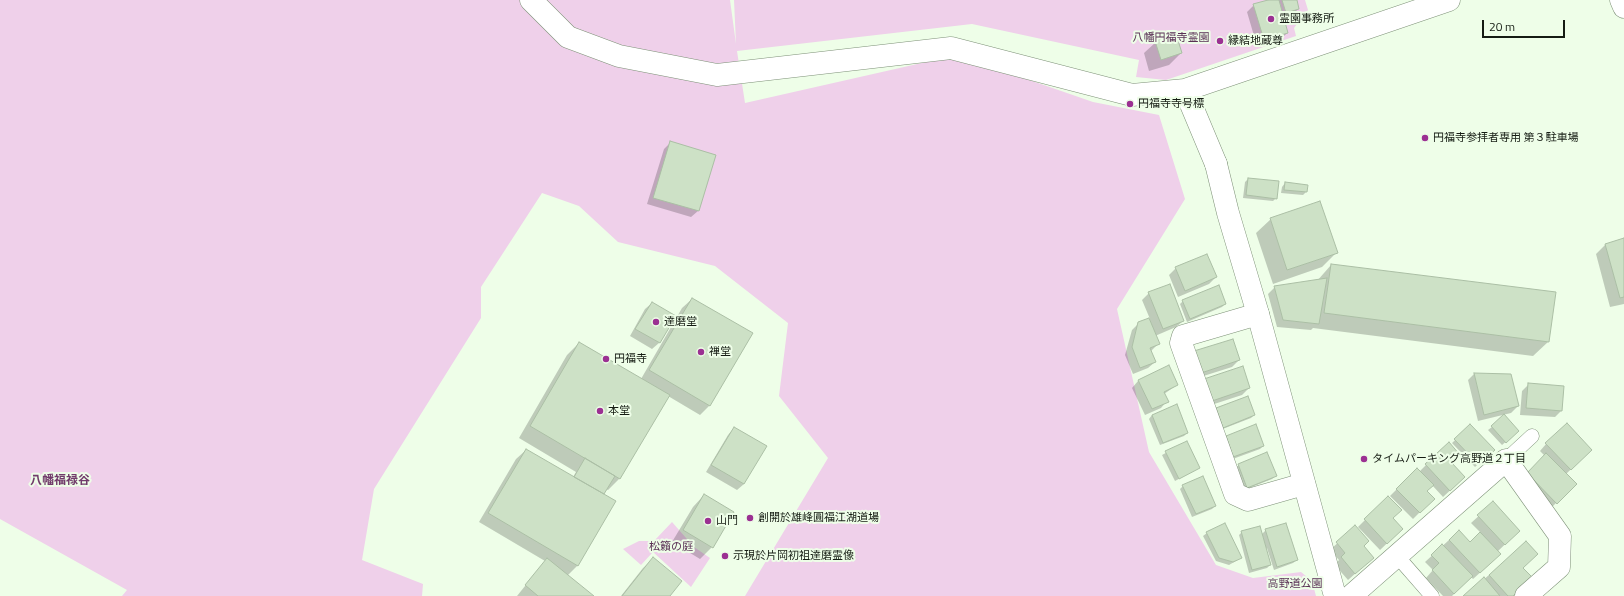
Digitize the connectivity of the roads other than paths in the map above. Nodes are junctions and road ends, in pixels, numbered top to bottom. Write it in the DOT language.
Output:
graph roads {
  1 [pos="531,0"];
  2 [pos="1449,0"];
  3 [pos="1621,0"];
  4 [pos="1624,7"];
  5 [pos="1185,90"];
  6 [pos="1258,314"];
  7 [pos="1532,436"];
  8 [pos="1506,460"];
  9 [pos="1304,484"];
  10 [pos="1397,556"];
  11 [pos="1336,596"];
  12 [pos="1351,596"];
  13 [pos="1432,596"];
  14 [pos="1526,596"];
  1 -- 5 [label="main road"];
  2 -- 5 [label="main road"];
  3 -- 4 [label="main road"];
  5 -- 6 [label="main road"];
  6 -- 9 [label="main road"];
  6 -- 9 [label="main road"];
  7 -- 8 [label="lane"];
  8 -- 10 [label="main road"];
  8 -- 14 [label="main road"];
  9 -- 11 [label="main road"];
  10 -- 12 [label="main road"];
  10 -- 13 [label="lane"];
}
